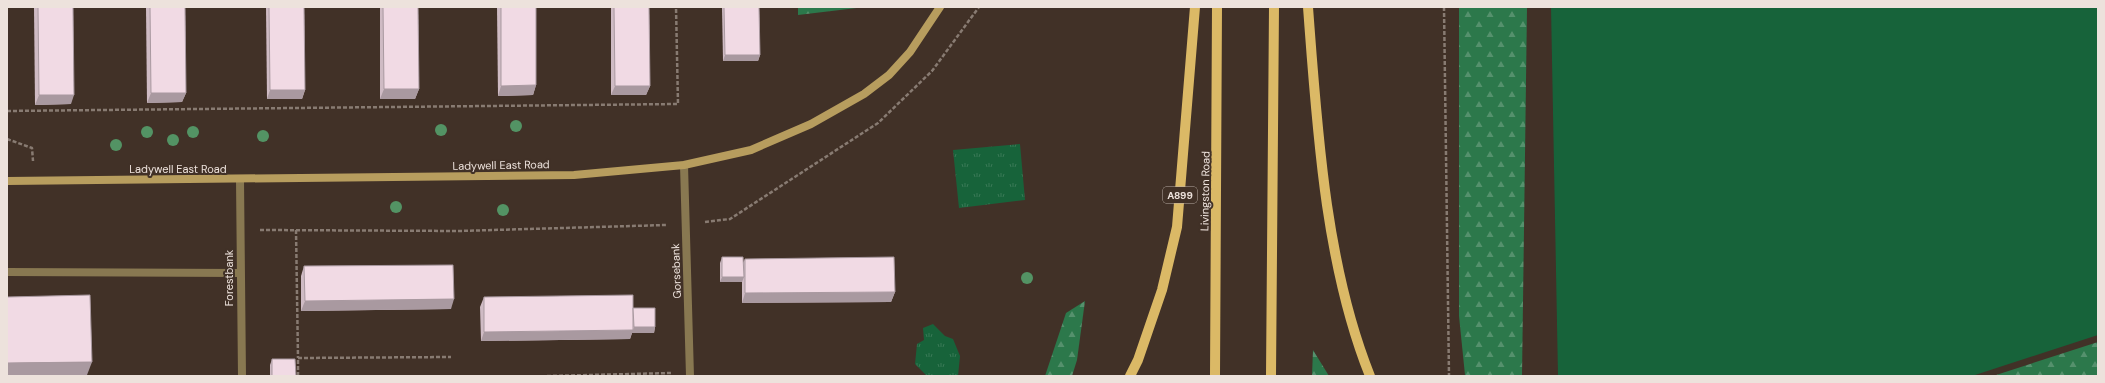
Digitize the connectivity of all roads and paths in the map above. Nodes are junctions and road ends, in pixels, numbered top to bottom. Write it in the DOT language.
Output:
graph roads {
  1 [pos="676,7"];
  2 [pos="940,7"];
  3 [pos="1195,7"];
  4 [pos="1217,7"];
  5 [pos="1274,7"];
  6 [pos="1308,7"];
  7 [pos="1444,7"];
  8 [pos="7,111"];
  9 [pos="7,139"];
  10 [pos="684,165"];
  11 [pos="34,180"];
  12 [pos="240,180"];
  13 [pos="7,181"];
  14 [pos="296,230"];
  15 [pos="7,272"];
  16 [pos="240,273"];
  17 [pos="298,358"];
  18 [pos="451,358"];
  19 [pos="690,374"];
  20 [pos="242,376"];
  21 [pos="298,376"];
  22 [pos="547,376"];
  23 [pos="1130,376"];
  24 [pos="1215,376"];
  25 [pos="1271,376"];
  26 [pos="1370,376"];
  27 [pos="1449,376"];
  1 -- 8 [label="path"];
  2 -- 10 [label="street, Ladywell East Road"];
  3 -- 23 [label="main road, A899"];
  4 -- 24 [label="main road, Livingston Road"];
  5 -- 25 [label="main road"];
  6 -- 26 [label="main road"];
  7 -- 27 [label="path"];
  9 -- 11 [label="path"];
  10 -- 12 [label="street, Ladywell East Road"];
  10 -- 19 [label="street, Gorsebank"];
  11 -- 12 [label="street, Ladywell East Road"];
  11 -- 13 [label="street, Ladywell East Road"];
  12 -- 16 [label="street, Forestbank"];
  14 -- 17 [label="path"];
  15 -- 16 [label="street"];
  16 -- 20 [label="street, Forestbank"];
  17 -- 18 [label="path"];
  17 -- 21 [label="path"];
  19 -- 22 [label="path"];
}
